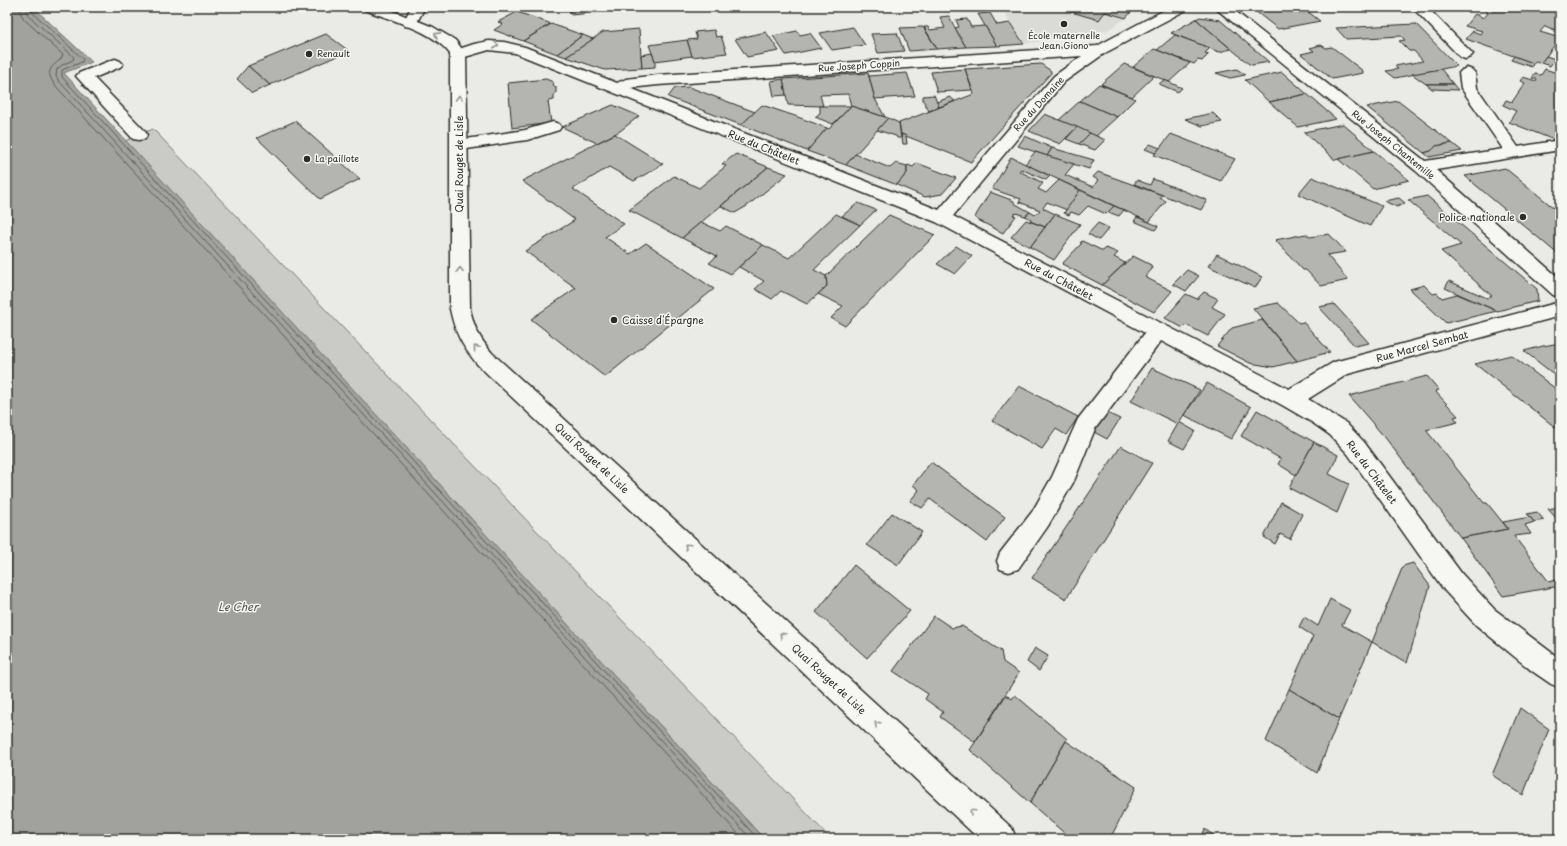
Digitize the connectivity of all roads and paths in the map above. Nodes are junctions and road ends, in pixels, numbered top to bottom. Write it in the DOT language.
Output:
graph roads {
  1 [pos="370,7"];
  2 [pos="418,7"];
  3 [pos="1181,7"];
  4 [pos="1221,7"];
  5 [pos="1419,7"];
  6 [pos="410,23"];
  7 [pos="1100,50"];
  8 [pos="458,54"];
  9 [pos="1465,54"];
  10 [pos="115,64"];
  11 [pos="1467,73"];
  12 [pos="619,89"];
  13 [pos="553,127"];
  14 [pos="139,135"];
  15 [pos="460,145"];
  16 [pos="1560,145"];
  17 [pos="1514,153"];
  18 [pos="1422,167"];
  19 [pos="942,218"];
  20 [pos="1560,290"];
  21 [pos="1560,309"];
  22 [pos="1158,331"];
  23 [pos="1290,399"];
  24 [pos="1009,561"];
  25 [pos="1560,675"];
  26 [pos="1001,839"];
  1 -- 6 [label="street"];
  2 -- 6 [label="street"];
  3 -- 7 [label="street, Rue du Domaine"];
  4 -- 18 [label="street, Rue Joseph Chantemille"];
  5 -- 9 [label="street"];
  8 -- 6 [label="street, one-way"];
  7 -- 12 [label="street, Rue Joseph Coppin"];
  7 -- 19 [label="street, Rue du Domaine"];
  8 -- 12 [label="street, Rue du Châtelet, one-way"];
  15 -- 8 [label="street, Quai Rouget de Lisle, one-way"];
  10 -- 14 [label="street"];
  11 -- 17 [label="street"];
  12 -- 19 [label="street, Rue du Châtelet"];
  13 -- 15 [label="street"];
  26 -- 15 [label="street, Quai Rouget de Lisle, one-way"];
  16 -- 17 [label="street"];
  17 -- 18 [label="street"];
  18 -- 20 [label="street, Rue Joseph Chantemille"];
  19 -- 22 [label="street, Rue du Châtelet"];
  21 -- 23 [label="street, Rue Marcel Sembat"];
  22 -- 23 [label="street, Rue du Châtelet"];
  22 -- 24 [label="street"];
  23 -- 25 [label="street, Rue du Châtelet"];
}
